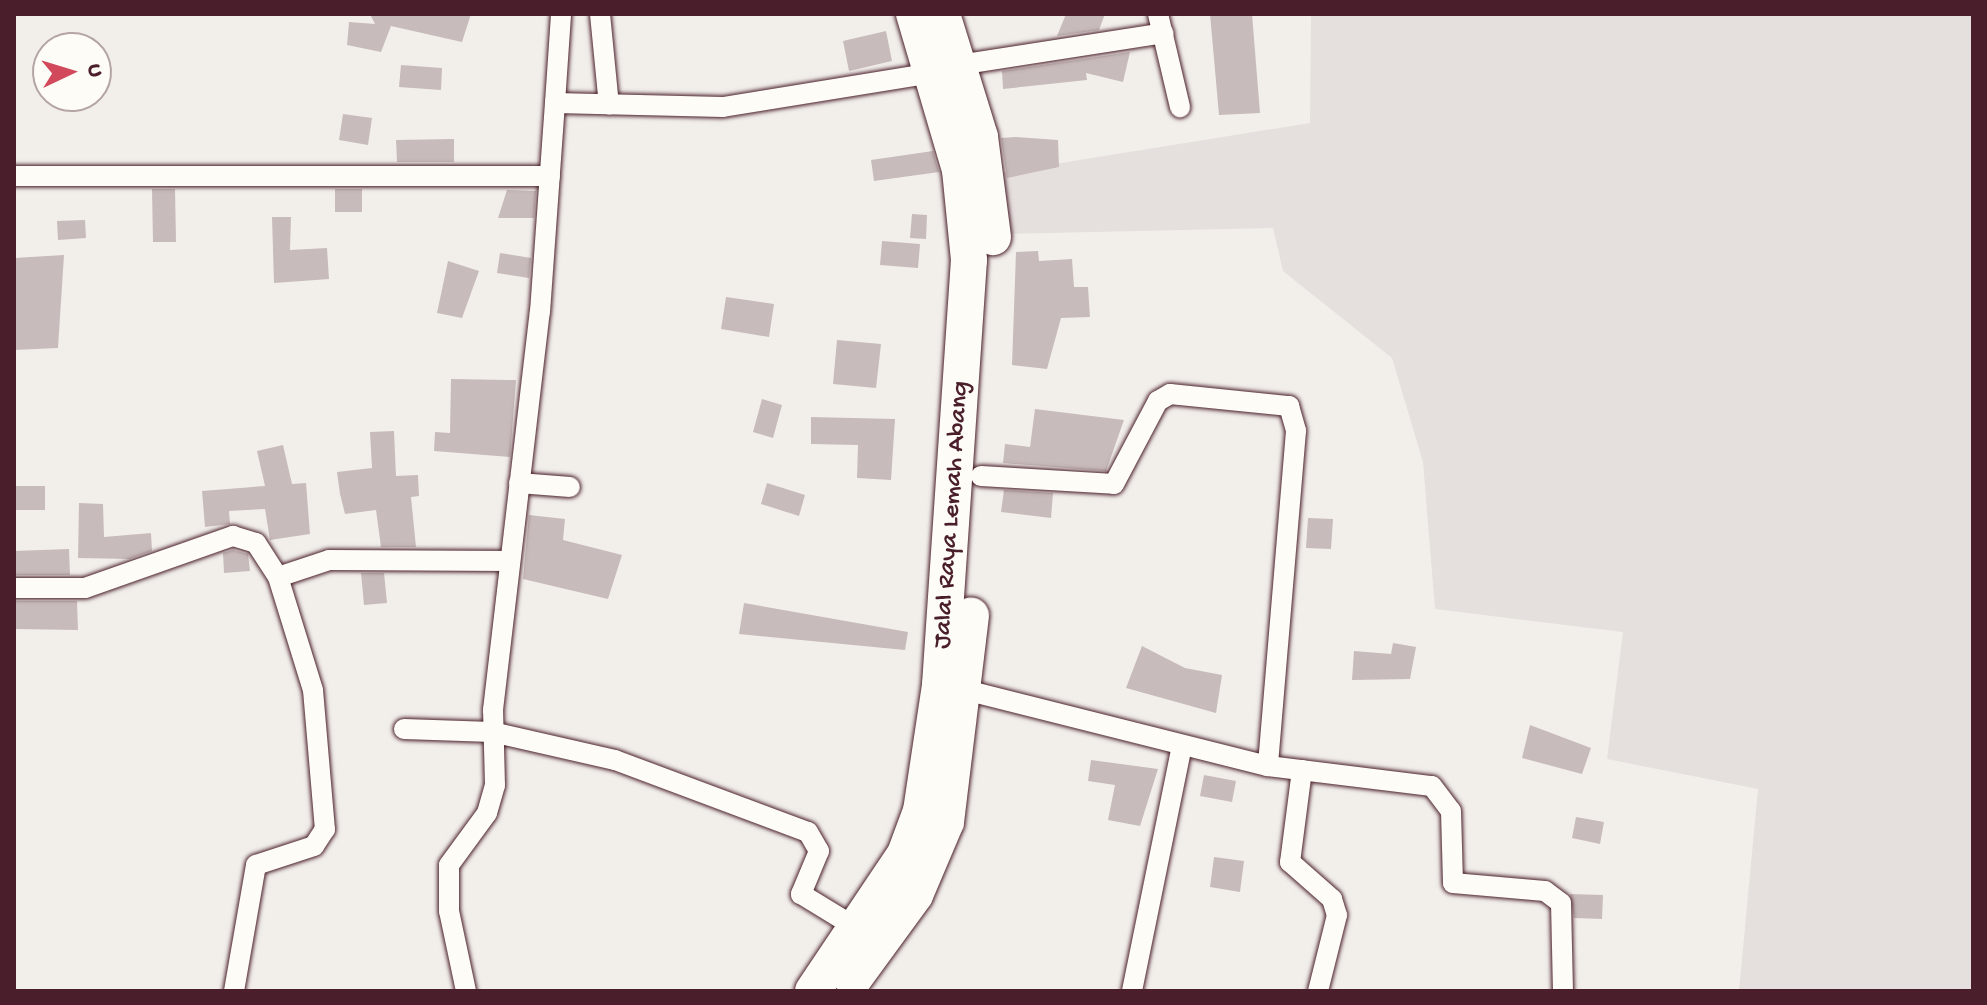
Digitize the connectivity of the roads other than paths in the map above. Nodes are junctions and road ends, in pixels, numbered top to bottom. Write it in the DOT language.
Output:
graph roads {
  1 [pos="561,14"];
  2 [pos="600,14"];
  3 [pos="914,14"];
  4 [pos="942,14"];
  5 [pos="1161,24"];
  6 [pos="946,69"];
  7 [pos="555,103"];
  8 [pos="609,105"];
  9 [pos="1180,107"];
  10 [pos="14,176"];
  11 [pos="550,176"];
  12 [pos="981,476"];
  13 [pos="519,483"];
  14 [pos="570,487"];
  15 [pos="510,561"];
  16 [pos="278,577"];
  17 [pos="14,588"];
  18 [pos="965,690"];
  19 [pos="404,729"];
  20 [pos="492,732"];
  21 [pos="1182,746"];
  22 [pos="1268,766"];
  23 [pos="1302,770"];
  24 [pos="860,930"];
  25 [pos="234,991"];
  26 [pos="466,991"];
  27 [pos="813,991"];
  28 [pos="845,991"];
  29 [pos="1132,991"];
  30 [pos="1318,991"];
  31 [pos="1563,991"];
  1 -- 7 [label="street"];
  2 -- 8 [label="street"];
  3 -- 6 [label="highway, Jalal Raya Lemah Abang"];
  4 -- 6 [label="highway, Jalal Raya Lemah Abang"];
  5 -- 6 [label="street"];
  5 -- 9 [label="street"];
  6 -- 8 [label="street"];
  6 -- 12 [label="highway, Jalal Raya Lemah Abang"];
  6 -- 24 [label="highway, Jalal Raya Lemah Abang"];
  7 -- 8 [label="street"];
  7 -- 11 [label="street"];
  10 -- 11 [label="street"];
  11 -- 13 [label="street"];
  12 -- 18 [label="highway, Jalal Raya Lemah Abang"];
  12 -- 22 [label="street"];
  13 -- 14 [label="street"];
  13 -- 15 [label="street"];
  15 -- 16 [label="street"];
  15 -- 20 [label="street"];
  16 -- 17 [label="street"];
  16 -- 25 [label="street"];
  18 -- 21 [label="street"];
  18 -- 28 [label="highway, Jalal Raya Lemah Abang"];
  19 -- 20 [label="street"];
  20 -- 24 [label="street"];
  20 -- 26 [label="street"];
  21 -- 22 [label="street"];
  21 -- 29 [label="street"];
  22 -- 23 [label="street"];
  23 -- 30 [label="street"];
  23 -- 31 [label="street"];
  24 -- 27 [label="highway, Jalal Raya Lemah Abang"];
}
